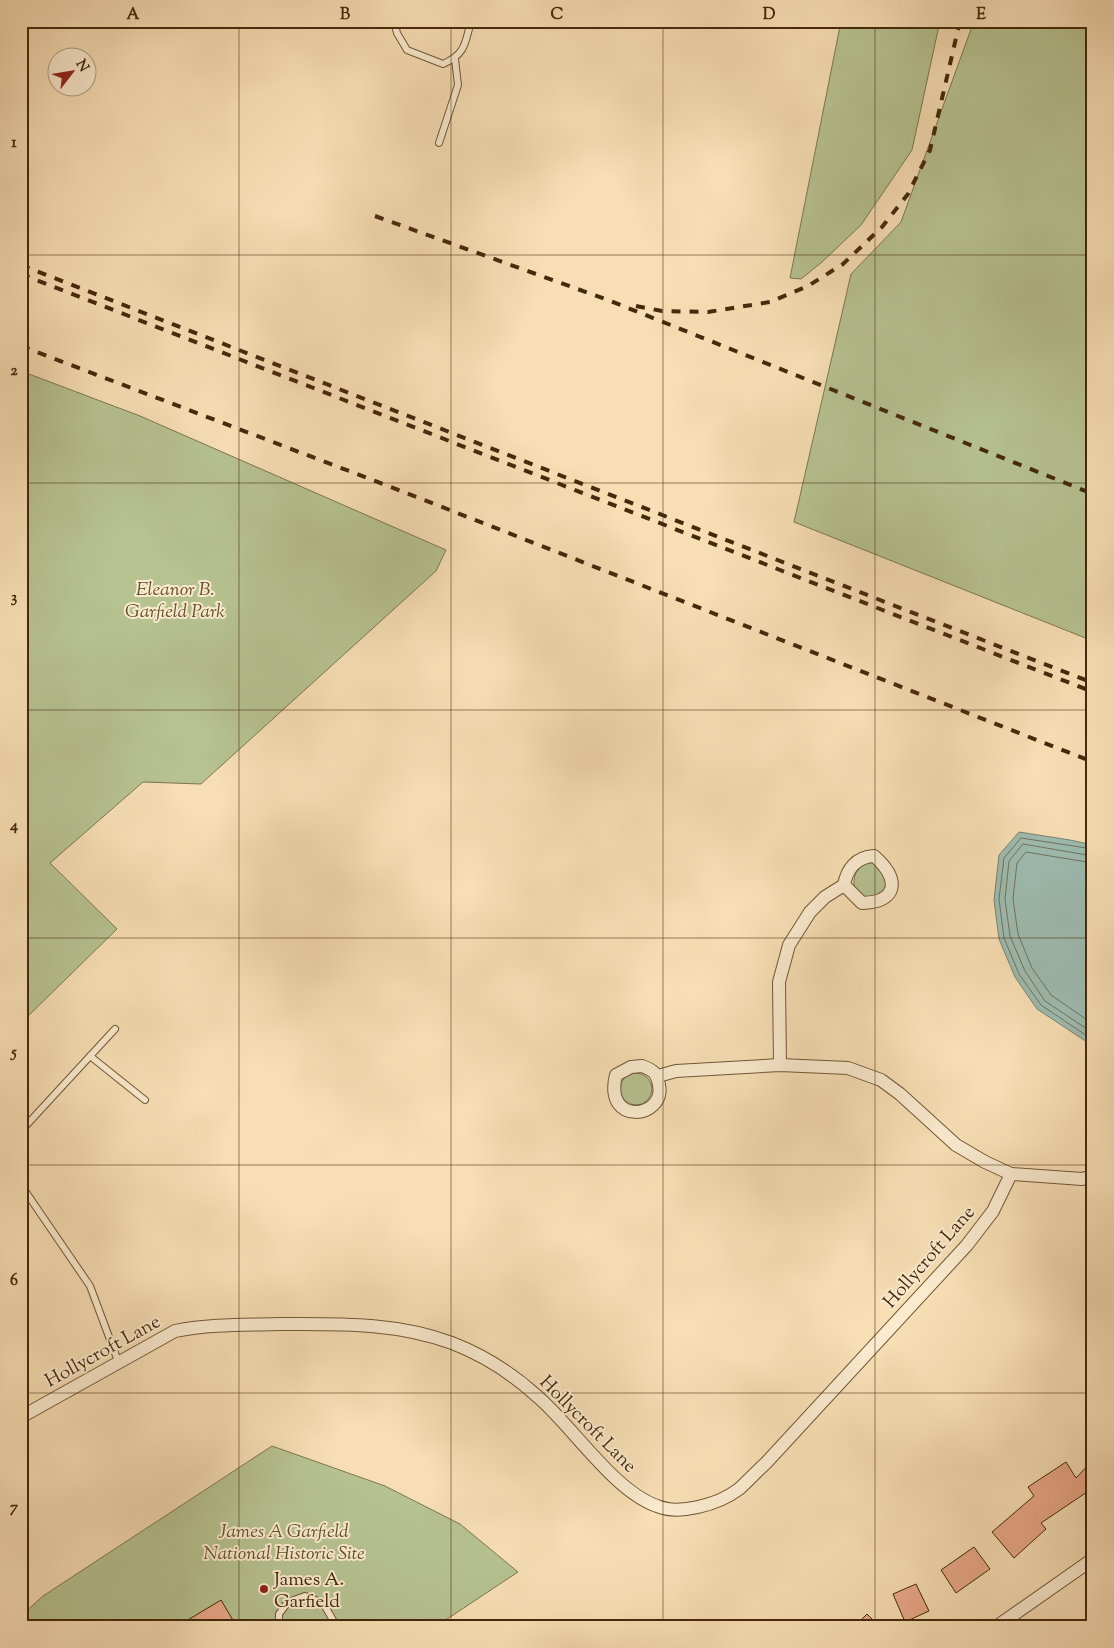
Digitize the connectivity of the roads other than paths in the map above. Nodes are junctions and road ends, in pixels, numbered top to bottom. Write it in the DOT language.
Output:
graph roads {
  1 [pos="394,21"];
  2 [pos="471,21"];
  3 [pos="455,59"];
  4 [pos="439,143"];
  5 [pos="844,885"];
  6 [pos="115,1029"];
  7 [pos="90,1056"];
  8 [pos="780,1065"];
  9 [pos="658,1076"];
  10 [pos="145,1100"];
  11 [pos="21,1131"];
  12 [pos="1011,1174"];
  13 [pos="1093,1176"];
  14 [pos="21,1186"];
  15 [pos="118,1361"];
  16 [pos="21,1417"];
  17 [pos="1093,1559"];
  18 [pos="279,1627"];
  19 [pos="336,1627"];
  20 [pos="996,1627"];
  1 -- 3 [label="lane"];
  2 -- 3 [label="lane"];
  3 -- 4 [label="lane"];
  5 -- 8 [label="street"];
  6 -- 7 [label="lane"];
  7 -- 10 [label="lane"];
  7 -- 11 [label="lane"];
  8 -- 9 [label="street"];
  8 -- 12 [label="street"];
  12 -- 13 [label="street"];
  12 -- 15 [label="street, Hollycroft Lane"];
  14 -- 15 [label="lane"];
  15 -- 16 [label="street, Hollycroft Lane"];
  17 -- 20 [label="street"];
  18 -- 19 [label="lane"];
}
